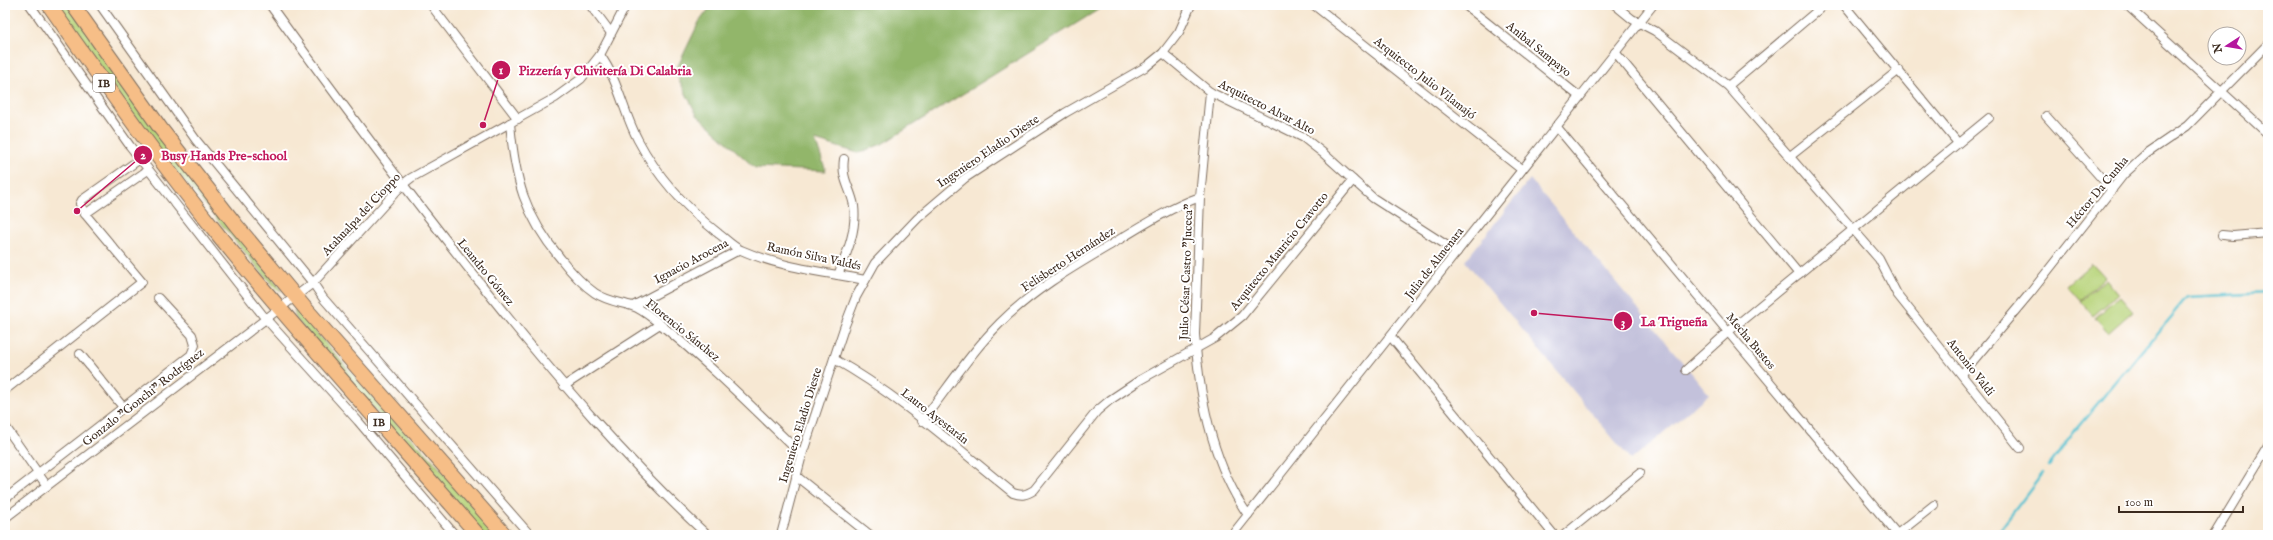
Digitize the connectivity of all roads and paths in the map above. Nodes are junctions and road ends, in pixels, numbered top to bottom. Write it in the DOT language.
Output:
graph roads {
  1 [pos="30,5"];
  2 [pos="49,5"];
  3 [pos="74,5"];
  4 [pos="100,5"];
  5 [pos="270,5"];
  6 [pos="431,5"];
  7 [pos="590,5"];
  8 [pos="626,5"];
  9 [pos="1190,5"];
  10 [pos="1314,5"];
  11 [pos="1465,5"];
  12 [pos="1614,5"];
  13 [pos="1653,5"];
  14 [pos="1824,5"];
  15 [pos="1844,5"];
  16 [pos="2127,5"];
  17 [pos="1639,22"];
  18 [pos="611,33"];
  19 [pos="2268,44"];
  20 [pos="1615,52"];
  21 [pos="1163,53"];
  22 [pos="600,55"];
  23 [pos="1898,70"];
  24 [pos="1728,86"];
  25 [pos="1210,92"];
  26 [pos="2222,92"];
  27 [pos="1580,97"];
  28 [pos="2046,116"];
  29 [pos="1989,118"];
  30 [pos="518,119"];
  31 [pos="510,123"];
  32 [pos="1556,126"];
  33 [pos="2268,134"];
  34 [pos="1958,143"];
  35 [pos="1789,157"];
  36 [pos="140,159"];
  37 [pos="844,159"];
  38 [pos="1521,169"];
  39 [pos="148,170"];
  40 [pos="1353,180"];
  41 [pos="402,185"];
  42 [pos="2112,190"];
  43 [pos="1200,197"];
  44 [pos="85,214"];
  45 [pos="1854,230"];
  46 [pos="2268,233"];
  47 [pos="2222,234"];
  48 [pos="739,250"];
  49 [pos="1457,252"];
  50 [pos="1799,274"];
  51 [pos="838,275"];
  52 [pos="865,280"];
  53 [pos="313,283"];
  54 [pos="296,297"];
  55 [pos="158,298"];
  56 [pos="633,306"];
  57 [pos="280,308"];
  58 [pos="266,318"];
  59 [pos="660,324"];
  60 [pos="1728,332"];
  61 [pos="1391,337"];
  62 [pos="1196,350"];
  63 [pos="80,354"];
  64 [pos="834,359"];
  65 [pos="1686,370"];
  66 [pos="1962,374"];
  67 [pos="564,386"];
  68 [pos="5,390"];
  69 [pos="123,407"];
  70 [pos="922,421"];
  71 [pos="5,426"];
  72 [pos="2268,446"];
  73 [pos="2020,448"];
  74 [pos="802,456"];
  75 [pos="38,473"];
  76 [pos="1640,473"];
  77 [pos="796,476"];
  78 [pos="47,486"];
  79 [pos="1019,495"];
  80 [pos="5,499"];
  81 [pos="1934,505"];
  82 [pos="1248,515"];
  83 [pos="5,518"];
  84 [pos="455,535"];
  85 [pos="478,535"];
  86 [pos="505,535"];
  87 [pos="530,535"];
  88 [pos="707,535"];
  89 [pos="781,535"];
  90 [pos="870,535"];
  91 [pos="1232,535"];
  92 [pos="1554,535"];
  93 [pos="1564,535"];
  94 [pos="1897,535"];
  95 [pos="2214,535"];
  1 -- 36 [label="street"];
  2 -- 57 [label="highway, IB"];
  3 -- 54 [label="highway, IB"];
  4 -- 53 [label="street"];
  5 -- 41 [label="street, Leandro Gómez"];
  6 -- 30 [label="street"];
  7 -- 18 [label="street"];
  8 -- 18 [label="street, Atahualpa del Cioppo"];
  9 -- 21 [label="street, Ingeniero Eladio Dieste"];
  10 -- 38 [label="street, Arquitecto Julio Vilamajó"];
  11 -- 27 [label="street, Anibal Sampayo"];
  12 -- 17 [label="street, Antonio Valdi"];
  13 -- 17 [label="street, Julia de Almenara"];
  14 -- 24 [label="street"];
  15 -- 23 [label="street"];
  16 -- 26 [label="street"];
  17 -- 20 [label="street, Julia de Almenara"];
  17 -- 24 [label="street, Antonio Valdi"];
  18 -- 22 [label="street, Atahualpa del Cioppo"];
  19 -- 26 [label="street, Héctor Da Cunha"];
  20 -- 27 [label="street, Julia de Almenara"];
  20 -- 50 [label="street"];
  21 -- 25 [label="street, Arquitecto Alvar Alto"];
  21 -- 52 [label="street, Ingeniero Eladio Dieste"];
  22 -- 30 [label="street, Atahualpa del Cioppo"];
  22 -- 48 [label="street, Ramón Silva Valdés"];
  23 -- 34 [label="street"];
  23 -- 35 [label="street"];
  24 -- 35 [label="street, Antonio Valdi"];
  25 -- 40 [label="street, Arquitecto Alvar Alto"];
  25 -- 43 [label="street, Julio César Castro \"Juceca\""];
  26 -- 33 [label="street"];
  26 -- 42 [label="street, Héctor Da Cunha"];
  27 -- 32 [label="street, Julia de Almenara"];
  28 -- 42 [label="street"];
  29 -- 34 [label="street"];
  30 -- 31 [label="street, Atahualpa del Cioppo"];
  31 -- 41 [label="street, Atahualpa del Cioppo"];
  31 -- 56 [label="street, Florencio Sánchez"];
  32 -- 38 [label="street, Julia de Almenara"];
  32 -- 60 [label="street, Mecha Bustos"];
  34 -- 45 [label="street"];
  35 -- 45 [label="street, Antonio Valdi"];
  36 -- 39 [label="street"];
  36 -- 44 [label="street"];
  37 -- 51 [label="street"];
  38 -- 49 [label="street, Julia de Almenara"];
  39 -- 44 [label="street"];
  39 -- 58 [label="street"];
  40 -- 49 [label="street, Arquitecto Alvar Alto"];
  40 -- 62 [label="street, Arquitecto Mauricio Cravotto"];
  41 -- 53 [label="street, Atahualpa del Cioppo"];
  41 -- 67 [label="street, Leandro Gómez"];
  42 -- 66 [label="street, Héctor Da Cunha"];
  43 -- 62 [label="street, Julio César Castro \"Juceca\""];
  43 -- 70 [label="street, Felisberto Hernández"];
  44 -- 68 [label="street"];
  45 -- 50 [label="street"];
  45 -- 66 [label="street, Antonio Valdi"];
  46 -- 47 [label="street"];
  48 -- 51 [label="street, Ramón Silva Valdés"];
  48 -- 56 [label="street, Ignacio Arocena"];
  49 -- 61 [label="street, Julia de Almenara"];
  50 -- 60 [label="street"];
  51 -- 52 [label="street, Ramón Silva Valdés"];
  52 -- 64 [label="street, Ingeniero Eladio Dieste"];
  53 -- 54 [label="street, Atahualpa del Cioppo"];
  53 -- 87 [label="street"];
  54 -- 57 [label="street, Gonzalo \"Gonchi\" Rodríguez"];
  54 -- 86 [label="highway, IB"];
  55 -- 69 [label="street"];
  56 -- 59 [label="street, Florencio Sánchez"];
  57 -- 58 [label="street, Gonzalo \"Gonchi\" Rodríguez"];
  57 -- 85 [label="highway, IB"];
  58 -- 78 [label="street, Gonzalo \"Gonchi\" Rodríguez"];
  58 -- 84 [label="street"];
  59 -- 67 [label="street"];
  59 -- 74 [label="street, Florencio Sánchez"];
  60 -- 65 [label="street"];
  60 -- 94 [label="street, Mecha Bustos"];
  61 -- 82 [label="street, Julia de Almenara"];
  61 -- 92 [label="street"];
  62 -- 79 [label="street, Arquitecto Mauricio Cravotto"];
  62 -- 82 [label="street, Julio César Castro \"Juceca\""];
  63 -- 69 [label="street"];
  64 -- 70 [label="street, Lauro Ayestarán"];
  64 -- 74 [label="street, Ingeniero Eladio Dieste"];
  66 -- 73 [label="street, Antonio Valdi"];
  67 -- 88 [label="street, Leandro Gómez"];
  69 -- 75 [label="street"];
  70 -- 79 [label="street, Lauro Ayestarán"];
  71 -- 75 [label="street"];
  72 -- 95 [label="street"];
  74 -- 77 [label="street, Ingeniero Eladio Dieste"];
  75 -- 78 [label="street"];
  75 -- 80 [label="street"];
  76 -- 93 [label="street"];
  77 -- 89 [label="street, Ingeniero Eladio Dieste"];
  77 -- 90 [label="street"];
  78 -- 83 [label="street, Gonzalo \"Gonchi\" Rodríguez"];
  81 -- 94 [label="street"];
  82 -- 91 [label="street, Julia de Almenara"];
}
